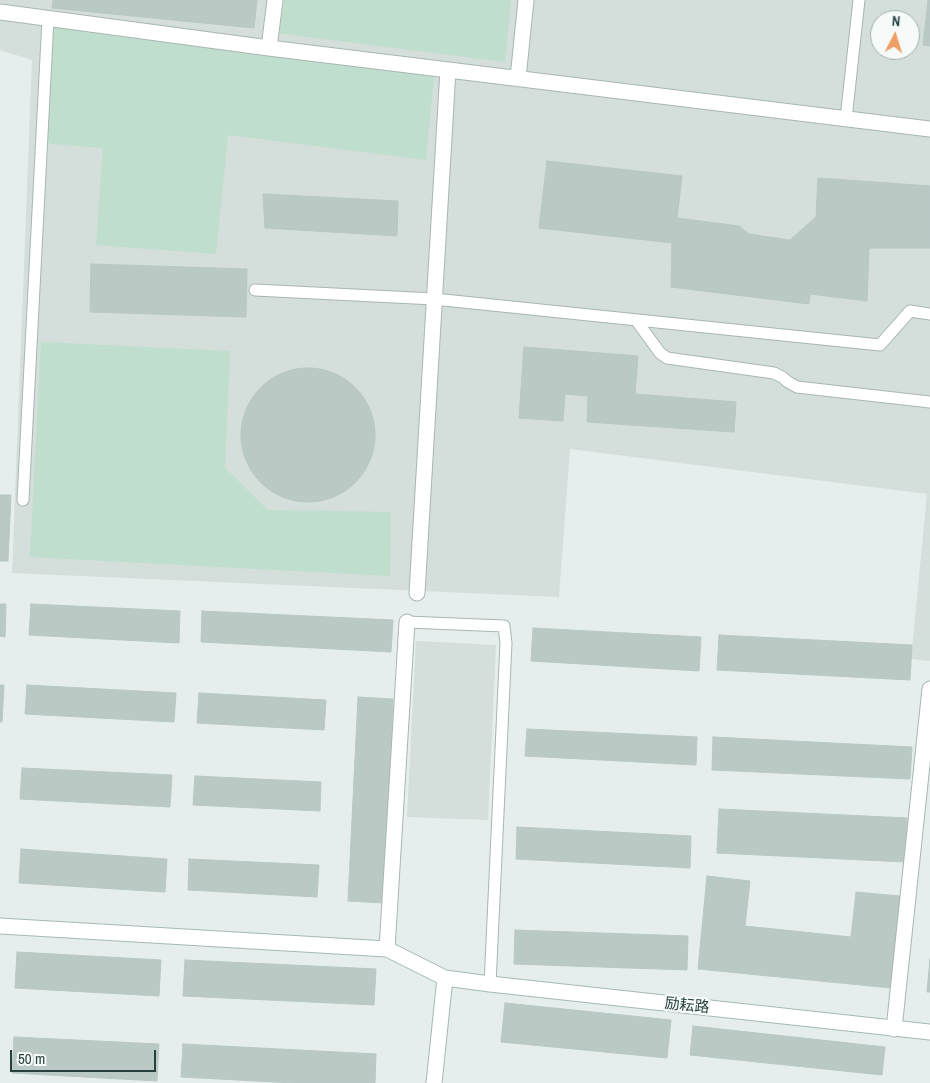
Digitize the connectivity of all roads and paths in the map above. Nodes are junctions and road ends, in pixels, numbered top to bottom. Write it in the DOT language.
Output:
graph roads {
  1 [pos="276,0"];
  2 [pos="526,0"];
  3 [pos="859,0"];
  4 [pos="0,12"];
  5 [pos="48,18"];
  6 [pos="269,48"];
  7 [pos="448,70"];
  8 [pos="518,78"];
  9 [pos="846,118"];
  10 [pos="930,129"];
  11 [pos="255,290"];
  12 [pos="434,299"];
  13 [pos="930,314"];
  14 [pos="636,320"];
  15 [pos="930,402"];
  16 [pos="24,500"];
  17 [pos="417,593"];
  18 [pos="407,622"];
  19 [pos="930,689"];
  20 [pos="0,926"];
  21 [pos="388,948"];
  22 [pos="444,978"];
  23 [pos="490,984"];
  24 [pos="894,1028"];
  25 [pos="930,1032"];
  26 [pos="434,1083"];
  1 -- 6 [label="street"];
  2 -- 8 [label="street"];
  3 -- 9 [label="lane"];
  4 -- 5 [label="street"];
  5 -- 6 [label="street"];
  5 -- 16 [label="lane"];
  6 -- 7 [label="street"];
  7 -- 8 [label="street"];
  7 -- 12 [label="street"];
  8 -- 9 [label="street"];
  9 -- 10 [label="street"];
  11 -- 12 [label="lane"];
  12 -- 14 [label="lane"];
  12 -- 17 [label="street"];
  13 -- 14 [label="lane"];
  14 -- 15 [label="lane"];
  18 -- 21 [label="street"];
  18 -- 23 [label="lane"];
  19 -- 24 [label="street"];
  20 -- 21 [label="street"];
  21 -- 22 [label="street"];
  22 -- 23 [label="street, 励耘路"];
  22 -- 26 [label="street"];
  23 -- 24 [label="street, 励耘路"];
  24 -- 25 [label="street, 励耘路"];
}
